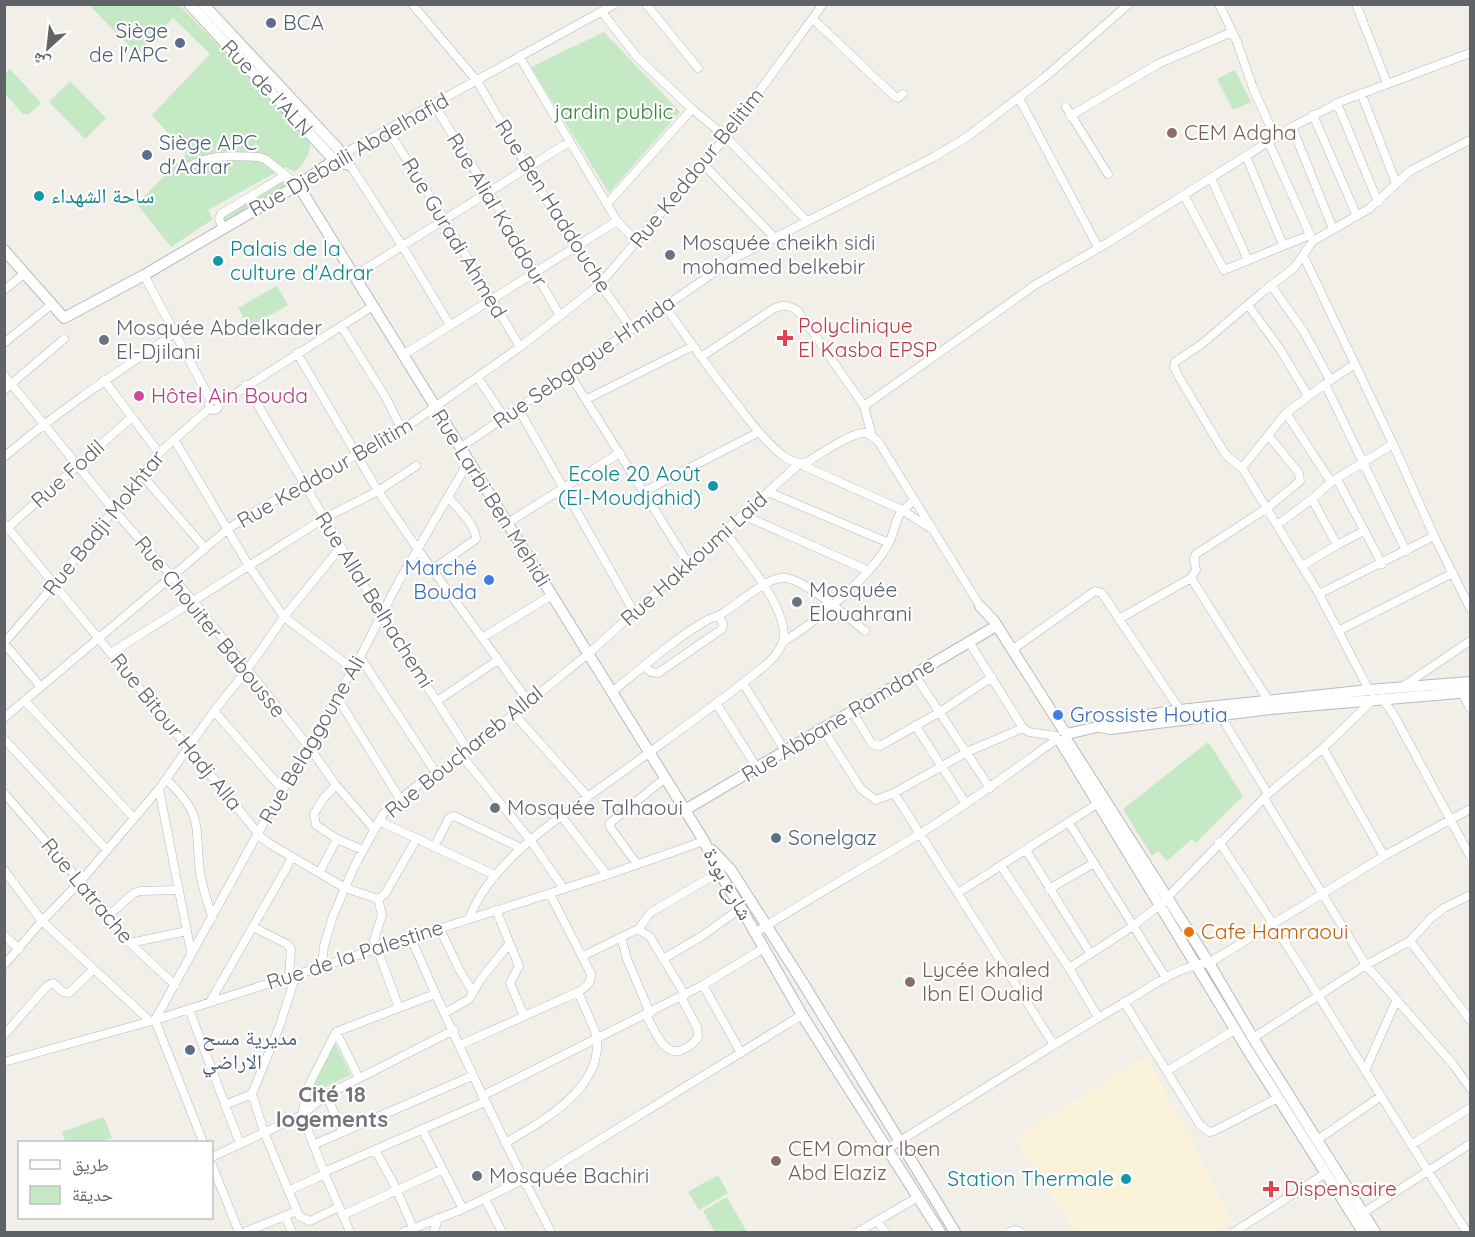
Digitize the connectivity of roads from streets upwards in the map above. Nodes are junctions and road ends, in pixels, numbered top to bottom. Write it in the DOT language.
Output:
graph roads {
  1 [pos="189,4"];
  2 [pos="203,4"];
  3 [pos="412,4"];
  4 [pos="615,4"];
  5 [pos="646,4"];
  6 [pos="823,4"];
  7 [pos="1129,4"];
  8 [pos="1219,4"];
  9 [pos="1356,4"];
  10 [pos="602,12"];
  11 [pos="813,19"];
  12 [pos="1232,32"];
  13 [pos="225,35"];
  14 [pos="1470,53"];
  15 [pos="519,56"];
  16 [pos="698,68"];
  17 [pos="477,81"];
  18 [pos="1387,83"];
  19 [pos="1361,93"];
  20 [pos="903,94"];
  21 [pos="1019,98"];
  22 [pos="1337,103"];
  23 [pos="434,105"];
  24 [pos="1066,107"];
  25 [pos="692,109"];
  26 [pos="1313,115"];
  27 [pos="1070,116"];
  28 [pos="1292,127"];
  29 [pos="388,130"];
  30 [pos="726,137"];
  31 [pos="1272,139"];
  32 [pos="1470,140"];
  33 [pos="569,142"];
  34 [pos="1246,156"];
  35 [pos="339,157"];
  36 [pos="703,164"];
  37 [pos="349,165"];
  38 [pos="526,167"];
  39 [pos="186,168"];
  40 [pos="1108,174"];
  41 [pos="284,176"];
  42 [pos="1211,178"];
  43 [pos="1396,183"];
  44 [pos="298,185"];
  45 [pos="489,192"];
  46 [pos="1184,195"];
  47 [pos="1378,202"];
  48 [pos="607,204"];
  49 [pos="1357,216"];
  50 [pos="446,220"];
  51 [pos="617,221"];
  52 [pos="807,221"];
  53 [pos="223,228"];
  54 [pos="1333,229"];
  55 [pos="775,238"];
  56 [pos="1312,238"];
  57 [pos="637,242"];
  58 [pos="1283,245"];
  59 [pos="403,247"];
  60 [pos="574,247"];
  61 [pos="1098,247"];
  62 [pos="4,250"];
  63 [pos="1304,256"];
  64 [pos="1248,260"];
  65 [pos="535,273"];
  66 [pos="24,274"];
  67 [pos="144,275"];
  68 [pos="354,276"];
  69 [pos="599,285"];
  70 [pos="1271,285"];
  71 [pos="4,290"];
  72 [pos="493,299"];
  73 [pos="51,305"];
  74 [pos="1248,305"];
  75 [pos="373,306"];
  76 [pos="665,306"];
  77 [pos="560,316"];
  78 [pos="450,325"];
  79 [pos="342,327"];
  80 [pos="632,329"];
  81 [pos="175,333"];
  82 [pos="64,339"];
  83 [pos="4,343"];
  84 [pos="693,345"];
  85 [pos="520,347"];
  86 [pos="297,353"];
  87 [pos="403,355"];
  88 [pos="701,357"];
  89 [pos="1355,364"];
  90 [pos="569,373"];
  91 [pos="4,375"];
  92 [pos="478,378"];
  93 [pos="105,380"];
  94 [pos="1328,382"];
  95 [pos="12,384"];
  96 [pos="246,385"];
  97 [pos="4,390"];
  98 [pos="1308,396"];
  99 [pos="587,399"];
  100 [pos="213,404"];
  101 [pos="864,406"];
  102 [pos="435,407"];
  103 [pos="518,408"];
  104 [pos="1286,413"];
  105 [pos="132,417"];
  106 [pos="504,417"];
  107 [pos="43,424"];
  108 [pos="402,430"];
  109 [pos="759,432"];
  110 [pos="1268,435"];
  111 [pos="872,436"];
  112 [pos="174,439"];
  113 [pos="1393,444"];
  114 [pos="460,448"];
  115 [pos="159,453"];
  116 [pos="620,453"];
  117 [pos="356,455"];
  118 [pos="4,457"];
  119 [pos="469,461"];
  120 [pos="1364,462"];
  121 [pos="799,464"];
  122 [pos="78,466"];
  123 [pos="416,466"];
  124 [pos="1242,468"];
  125 [pos="141,474"];
  126 [pos="1334,481"];
  127 [pos="303,484"];
  128 [pos="563,488"];
  129 [pos="378,490"];
  130 [pos="643,492"];
  131 [pos="768,492"];
  132 [pos="448,496"];
  133 [pos="914,499"];
  134 [pos="1312,499"];
  135 [pos="113,509"];
  136 [pos="1266,509"];
  137 [pos="902,510"];
  138 [pos="743,515"];
  139 [pos="323,519"];
  140 [pos="507,523"];
  141 [pos="1277,525"];
  142 [pos="6,527"];
  143 [pos="228,529"];
  144 [pos="934,531"];
  145 [pos="1364,531"];
  146 [pos="725,532"];
  147 [pos="1434,536"];
  148 [pos="889,543"];
  149 [pos="1337,545"];
  150 [pos="205,548"];
  151 [pos="340,548"];
  152 [pos="419,550"];
  153 [pos="1406,551"];
  154 [pos="688,563"];
  155 [pos="1382,564"];
  156 [pos="249,566"];
  157 [pos="1302,566"];
  158 [pos="433,569"];
  159 [pos="869,571"];
  160 [pos="1453,573"];
  161 [pos="171,576"];
  162 [pos="1191,578"];
  163 [pos="54,583"];
  164 [pos="764,585"];
  165 [pos="1319,594"];
  166 [pos="552,595"];
  167 [pos="193,601"];
  168 [pos="832,606"];
  169 [pos="980,606"];
  170 [pos="1470,608"];
  171 [pos="634,612"];
  172 [pos="382,616"];
  173 [pos="719,616"];
  174 [pos="284,617"];
  175 [pos="1119,619"];
  176 [pos="991,629"];
  177 [pos="866,631"];
  178 [pos="1338,631"];
  179 [pos="482,638"];
  180 [pos="100,640"];
  181 [pos="1470,641"];
  182 [pos="783,642"];
  183 [pos="969,642"];
  184 [pos="4,643"];
  185 [pos="1012,650"];
  186 [pos="664,651"];
  187 [pos="111,653"];
  188 [pos="588,654"];
  189 [pos="360,657"];
  190 [pos="498,660"];
  191 [pos="673,663"];
  192 [pos="644,666"];
  193 [pos="353,669"];
  194 [pos="247,670"];
  195 [pos="914,674"];
  196 [pos="992,677"];
  197 [pos="1028,680"];
  198 [pos="1470,682"];
  199 [pos="743,683"];
  200 [pos="41,687"];
  201 [pos="1400,688"];
  202 [pos="1463,690"];
  203 [pos="612,692"];
  204 [pos="1370,695"];
  205 [pos="337,697"];
  206 [pos="1268,700"];
  207 [pos="1385,700"];
  208 [pos="25,701"];
  209 [pos="437,701"];
  210 [pos="528,701"];
  211 [pos="716,703"];
  212 [pos="1470,708"];
  213 [pos="1180,710"];
  214 [pos="214,711"];
  215 [pos="852,711"];
  216 [pos="940,712"];
  217 [pos="514,714"];
  218 [pos="1220,715"];
  219 [pos="4,718"];
  220 [pos="915,725"];
  221 [pos="1097,727"];
  222 [pos="1023,728"];
  223 [pos="823,729"];
  224 [pos="1061,736"];
  225 [pos="4,739"];
  226 [pos="189,747"];
  227 [pos="309,747"];
  228 [pos="1323,748"];
  229 [pos="649,752"];
  230 [pos="784,752"];
  231 [pos="967,752"];
  232 [pos="465,753"];
  233 [pos="941,765"];
  234 [pos="757,768"];
  235 [pos="436,773"];
  236 [pos="665,778"];
  237 [pos="166,779"];
  238 [pos="336,785"];
  239 [pos="990,788"];
  240 [pos="159,789"];
  241 [pos="283,790"];
  242 [pos="4,793"];
  243 [pos="894,793"];
  244 [pos="1266,796"];
  245 [pos="588,797"];
  246 [pos="400,799"];
  247 [pos="966,804"];
  248 [pos="1097,804"];
  249 [pos="1470,809"];
  250 [pos="686,810"];
  251 [pos="562,817"];
  252 [pos="134,818"];
  253 [pos="1451,819"];
  254 [pos="379,821"];
  255 [pos="1069,822"];
  256 [pos="374,829"];
  257 [pos="258,833"];
  258 [pos="921,833"];
  259 [pos="417,838"];
  260 [pos="337,839"];
  261 [pos="531,841"];
  262 [pos="704,841"];
  263 [pos="1220,842"];
  264 [pos="434,847"];
  265 [pos="521,848"];
  266 [pos="107,850"];
  267 [pos="363,850"];
  268 [pos="1026,850"];
  269 [pos="1384,856"];
  270 [pos="1470,856"];
  271 [pos="292,858"];
  272 [pos="1094,863"];
  273 [pos="637,864"];
  274 [pos="1001,866"];
  275 [pos="4,870"];
  276 [pos="319,873"];
  277 [pos="719,873"];
  278 [pos="495,875"];
  279 [pos="607,875"];
  280 [pos="80,882"];
  281 [pos="345,888"];
  282 [pos="564,889"];
  283 [pos="1049,889"];
  284 [pos="179,890"];
  285 [pos="958,893"];
  286 [pos="1322,893"];
  287 [pos="550,894"];
  288 [pos="1470,895"];
  289 [pos="378,899"];
  290 [pos="1163,901"];
  291 [pos="741,908"];
  292 [pos="496,910"];
  293 [pos="108,916"];
  294 [pos="212,917"];
  295 [pos="469,919"];
  296 [pos="42,921"];
  297 [pos="1274,923"];
  298 [pos="767,926"];
  299 [pos="1133,926"];
  300 [pos="253,927"];
  301 [pos="440,929"];
  302 [pos="638,930"];
  303 [pos="187,931"];
  304 [pos="755,933"];
  305 [pos="4,935"];
  306 [pos="621,937"];
  307 [pos="411,938"];
  308 [pos="1410,941"];
  309 [pos="130,943"];
  310 [pos="509,944"];
  311 [pos="376,948"];
  312 [pos="764,948"];
  313 [pos="19,949"];
  314 [pos="191,952"];
  315 [pos="1090,953"];
  316 [pos="583,956"];
  317 [pos="663,959"];
  318 [pos="1196,963"];
  319 [pos="1209,963"];
  320 [pos="322,965"];
  321 [pos="1366,965"];
  322 [pos="4,966"];
  323 [pos="1069,968"];
  324 [pos="94,969"];
  325 [pos="292,975"];
  326 [pos="1166,978"];
  327 [pos="175,985"];
  328 [pos="703,986"];
  329 [pos="473,992"];
  330 [pos="578,992"];
  331 [pos="435,994"];
  332 [pos="1318,995"];
  333 [pos="683,996"];
  334 [pos="1396,1001"];
  335 [pos="210,1002"];
  336 [pos="1124,1002"];
  337 [pos="399,1008"];
  338 [pos="189,1009"];
  339 [pos="445,1013"];
  340 [pos="648,1014"];
  341 [pos="802,1015"];
  342 [pos="524,1016"];
  343 [pos="1098,1017"];
  344 [pos="1470,1020"];
  345 [pos="152,1021"];
  346 [pos="1236,1029"];
  347 [pos="454,1030"];
  348 [pos="336,1032"];
  349 [pos="4,1035"];
  350 [pos="1253,1038"];
  351 [pos="597,1039"];
  352 [pos="460,1045"];
  353 [pos="1054,1045"];
  354 [pos="741,1053"];
  355 [pos="4,1062"];
  356 [pos="1167,1071"];
  357 [pos="1365,1071"];
  358 [pos="472,1076"];
  359 [pos="358,1078"];
  360 [pos="1470,1088"];
  361 [pos="252,1095"];
  362 [pos="326,1095"];
  363 [pos="1380,1096"];
  364 [pos="1278,1098"];
  365 [pos="484,1099"];
  366 [pos="225,1105"];
  367 [pos="1470,1108"];
  368 [pos="302,1115"];
  369 [pos="422,1129"];
  370 [pos="264,1132"];
  371 [pos="343,1132"];
  372 [pos="1317,1140"];
  373 [pos="202,1141"];
  374 [pos="899,1142"];
  375 [pos="505,1143"];
  376 [pos="240,1144"];
  377 [pos="1470,1144"];
  378 [pos="313,1145"];
  379 [pos="1411,1145"];
  380 [pos="888,1148"];
  381 [pos="375,1150"];
  382 [pos="213,1157"];
  383 [pos="213,1168"];
  384 [pos="441,1170"];
  385 [pos="1427,1171"];
  386 [pos="324,1173"];
  387 [pos="1326,1173"];
  388 [pos="525,1182"];
  389 [pos="288,1191"];
  390 [pos="397,1191"];
  391 [pos="918,1197"];
  392 [pos="485,1199"];
  393 [pos="463,1209"];
  394 [pos="297,1211"];
  395 [pos="341,1211"];
  396 [pos="1363,1213"];
  397 [pos="285,1216"];
  398 [pos="438,1218"];
  399 [pos="878,1222"];
  400 [pos="413,1228"];
  401 [pos="1245,1229"];
  402 [pos="239,1233"];
  403 [pos="245,1233"];
  404 [pos="292,1233"];
  405 [pos="350,1233"];
  406 [pos="404,1233"];
  407 [pos="434,1233"];
  408 [pos="502,1233"];
  409 [pos="551,1233"];
  410 [pos="858,1233"];
  411 [pos="885,1233"];
  412 [pos="940,1233"];
  413 [pos="955,1233"];
  414 [pos="1010,1233"];
  415 [pos="1021,1233"];
  416 [pos="1234,1233"];
  417 [pos="1363,1233"];
  418 [pos="1375,1233"];
  419 [pos="1467,1233"];
  1 -- 13 [label="street, Rue de l'ALN"];
  2 -- 13 [label="street, Rue de l'ALN"];
  3 -- 17 [label="street, Rue Ben Haddouche"];
  4 -- 10 [label="street, Rue Djebaili Abdelhafid"];
  5 -- 16 [label="street"];
  6 -- 11 [label="street, Rue Keddour Belitim"];
  7 -- 21 [label="street, Rue Sebgague H'mida"];
  8 -- 12 [label="street"];
  9 -- 18 [label="street"];
  10 -- 15 [label="street, Rue Djebaili Abdelhafid"];
  10 -- 25 [label="street"];
  11 -- 20 [label="street"];
  11 -- 30 [label="street, Rue Keddour Belitim"];
  12 -- 27 [label="street"];
  12 -- 31 [label="street"];
  13 -- 35 [label="street, Rue de l'ALN"];
  14 -- 18 [label="street"];
  15 -- 17 [label="street, Rue Djebaili Abdelhafid"];
  15 -- 33 [label="street"];
  17 -- 23 [label="street, Rue Djebaili Abdelhafid"];
  17 -- 38 [label="street, Rue Ben Haddouche"];
  18 -- 19 [label="street"];
  19 -- 22 [label="street"];
  19 -- 43 [label="street"];
  21 -- 52 [label="street, Rue Sebgague H'mida"];
  21 -- 61 [label="street"];
  22 -- 26 [label="street"];
  22 -- 47 [label="street"];
  23 -- 29 [label="street, Rue Djebaili Abdelhafid"];
  23 -- 45 [label="street, Rue Alial Kaddour"];
  24 -- 27 [label="street"];
  25 -- 30 [label="street"];
  25 -- 48 [label="street"];
  26 -- 28 [label="street"];
  26 -- 49 [label="street"];
  27 -- 40 [label="street"];
  28 -- 31 [label="street"];
  28 -- 54 [label="street"];
  29 -- 35 [label="street, Rue Djebaili Abdelhafid"];
  29 -- 50 [label="street, Rue Guradi Ahmed"];
  30 -- 36 [label="street, Rue Keddour Belitim"];
  30 -- 52 [label="street"];
  31 -- 34 [label="street"];
  31 -- 56 [label="street"];
  32 -- 43 [label="street"];
  33 -- 38 [label="street"];
  33 -- 48 [label="street"];
  34 -- 42 [label="street"];
  34 -- 58 [label="street"];
  35 -- 37 [label="street, Rue de l'ALN"];
  35 -- 44 [label="street, Rue Djebaili Abdelhafid"];
  36 -- 55 [label="street"];
  36 -- 57 [label="street, Rue Keddour Belitim"];
  37 -- 59 [label="street"];
  38 -- 45 [label="street"];
  38 -- 60 [label="street, Rue Ben Haddouche"];
  39 -- 41 [label="street"];
  41 -- 44 [label="street"];
  41 -- 53 [label="street"];
  42 -- 46 [label="street"];
  42 -- 64 [label="street"];
  43 -- 47 [label="street"];
  44 -- 53 [label="street, Rue Djebaili Abdelhafid"];
  44 -- 68 [label="street, Rue Larbi Ben Mehidi"];
  45 -- 50 [label="street"];
  45 -- 65 [label="street, Rue Alial Kaddour"];
  46 -- 61 [label="street"];
  46 -- 64 [label="street"];
  47 -- 49 [label="street"];
  48 -- 51 [label="street"];
  49 -- 54 [label="street"];
  50 -- 59 [label="street"];
  50 -- 72 [label="street, Rue Guradi Ahmed"];
  51 -- 57 [label="street"];
  51 -- 60 [label="street"];
  52 -- 55 [label="street, Rue Sebgague H'mida"];
  53 -- 67 [label="street, Rue Djebaili Abdelhafid"];
  54 -- 56 [label="street"];
  55 -- 76 [label="street, Rue Sebgague H'mida"];
  56 -- 58 [label="street"];
  56 -- 63 [label="street"];
  57 -- 69 [label="street, Rue Keddour Belitim"];
  58 -- 64 [label="street"];
  59 -- 68 [label="street"];
  59 -- 78 [label="street"];
  60 -- 65 [label="street"];
  60 -- 69 [label="street, Rue Ben Haddouche"];
  61 -- 101 [label="street"];
  62 -- 66 [label="street"];
  63 -- 70 [label="street"];
  63 -- 89 [label="street"];
  65 -- 72 [label="street"];
  65 -- 77 [label="street, Rue Alial Kaddour"];
  66 -- 71 [label="street"];
  66 -- 73 [label="street"];
  67 -- 73 [label="street, Rue Djebaili Abdelhafid"];
  67 -- 81 [label="street"];
  68 -- 75 [label="street, Rue Larbi Ben Mehidi"];
  69 -- 77 [label="street, Rue Keddour Belitim"];
  69 -- 80 [label="street, Rue Ben Haddouche"];
  70 -- 74 [label="street"];
  70 -- 94 [label="street"];
  72 -- 78 [label="street"];
  72 -- 85 [label="street, Rue Guradi Ahmed"];
  73 -- 83 [label="street"];
  74 -- 98 [label="street"];
  74 -- 124 [label="street"];
  75 -- 79 [label="street, Rue Badji Mokhtar"];
  75 -- 87 [label="street, Rue Larbi Ben Mehidi"];
  76 -- 80 [label="street, Rue Sebgague H'mida"];
  76 -- 84 [label="street"];
  77 -- 85 [label="street, Rue Keddour Belitim"];
  78 -- 87 [label="street"];
  79 -- 86 [label="street, Rue Badji Mokhtar"];
  79 -- 108 [label="street"];
  80 -- 90 [label="street, Rue Sebgague H'mida"];
  81 -- 93 [label="street"];
  81 -- 100 [label="street"];
  82 -- 95 [label="street"];
  84 -- 88 [label="street"];
  84 -- 99 [label="street"];
  85 -- 92 [label="street, Rue Keddour Belitim"];
  86 -- 96 [label="street, Rue Badji Mokhtar"];
  86 -- 117 [label="street"];
  87 -- 102 [label="street, Rue Larbi Ben Mehidi"];
  88 -- 101 [label="street"];
  88 -- 109 [label="street"];
  89 -- 94 [label="street"];
  89 -- 113 [label="street"];
  90 -- 99 [label="street"];
  90 -- 103 [label="street, Rue Sebgague H'mida"];
  91 -- 95 [label="street, Rue Chouiter Babousse"];
  92 -- 102 [label="street, Rue Keddour Belitim"];
  92 -- 106 [label="street"];
  93 -- 105 [label="street"];
  93 -- 107 [label="street"];
  94 -- 98 [label="street"];
  94 -- 120 [label="street"];
  95 -- 97 [label="street"];
  95 -- 107 [label="street, Rue Chouiter Babousse"];
  96 -- 100 [label="street, Rue Badji Mokhtar"];
  96 -- 127 [label="street, Rue Allal Belhachemi"];
  98 -- 104 [label="street"];
  99 -- 116 [label="street"];
  100 -- 112 [label="street, Rue Badji Mokhtar"];
  101 -- 111 [label="street"];
  102 -- 108 [label="street, Rue Keddour Belitim"];
  102 -- 114 [label="street, Rue Larbi Ben Mehidi"];
  103 -- 106 [label="street, Rue Sebgague H'mida"];
  103 -- 128 [label="street"];
  104 -- 110 [label="street"];
  104 -- 126 [label="street"];
  105 -- 115 [label="street"];
  105 -- 122 [label="street, Rue Fodil"];
  106 -- 114 [label="street, Rue Sebgague H'mida"];
  107 -- 118 [label="street"];
  107 -- 122 [label="street, Rue Chouiter Babousse"];
  108 -- 117 [label="street, Rue Keddour Belitim"];
  109 -- 121 [label="street"];
  109 -- 130 [label="street"];
  110 -- 124 [label="street"];
  110 -- 136 [label="street"];
  111 -- 121 [label="street, Rue Hakkoumi Laid"];
  111 -- 133 [label="street"];
  112 -- 115 [label="street, Rue Badji Mokhtar"];
  112 -- 143 [label="street"];
  113 -- 120 [label="street"];
  113 -- 147 [label="street"];
  114 -- 119 [label="street, Rue Larbi Ben Mehidi"];
  115 -- 125 [label="street, Rue Badji Mokhtar"];
  116 -- 128 [label="street"];
  116 -- 130 [label="street"];
  117 -- 127 [label="street, Rue Keddour Belitim"];
  117 -- 129 [label="street"];
  119 -- 132 [label="street, Rue Belaggoune Ali"];
  119 -- 140 [label="street, Rue Larbi Ben Mehidi"];
  120 -- 126 [label="street"];
  120 -- 153 [label="street"];
  121 -- 131 [label="street, Rue Hakkoumi Laid"];
  121 -- 137 [label="street"];
  122 -- 135 [label="street, Rue Chouiter Babousse"];
  122 -- 142 [label="street, Rue Fodil"];
  123 -- 129 [label="street"];
  124 -- 136 [label="street"];
  125 -- 135 [label="street, Rue Badji Mokhtar"];
  125 -- 150 [label="street"];
  126 -- 134 [label="street"];
  126 -- 145 [label="street"];
  127 -- 139 [label="street, Rue Allal Belhachemi"];
  127 -- 143 [label="street, Rue Keddour Belitim"];
  128 -- 140 [label="street"];
  128 -- 171 [label="street"];
  129 -- 139 [label="street"];
  129 -- 152 [label="street"];
  130 -- 154 [label="street"];
  131 -- 138 [label="street, Rue Hakkoumi Laid"];
  131 -- 148 [label="street"];
  132 -- 152 [label="street, Rue Belaggoune Ali"];
  132 -- 158 [label="street"];
  133 -- 137 [label="street"];
  133 -- 144 [label="street"];
  134 -- 141 [label="street"];
  134 -- 149 [label="street"];
  135 -- 161 [label="street, Rue Chouiter Babousse"];
  135 -- 163 [label="street, Rue Badji Mokhtar"];
  136 -- 141 [label="street"];
  136 -- 162 [label="street"];
  137 -- 144 [label="street"];
  137 -- 148 [label="street"];
  138 -- 146 [label="street, Rue Hakkoumi Laid"];
  138 -- 159 [label="street"];
  139 -- 151 [label="street, Rue Allal Belhachemi"];
  139 -- 156 [label="street"];
  140 -- 166 [label="street, Rue Larbi Ben Mehidi"];
  141 -- 157 [label="street"];
  142 -- 163 [label="street, Rue Bitour Hadj Alla"];
  143 -- 150 [label="street, Rue Keddour Belitim"];
  143 -- 156 [label="street"];
  144 -- 169 [label="street"];
  145 -- 149 [label="street"];
  145 -- 155 [label="street"];
  146 -- 154 [label="street, Rue Hakkoumi Laid"];
  146 -- 164 [label="street"];
  147 -- 153 [label="street"];
  147 -- 160 [label="street"];
  148 -- 159 [label="street"];
  149 -- 157 [label="street"];
  150 -- 161 [label="street, Rue Keddour Belitim"];
  151 -- 172 [label="street, Rue Allal Belhachemi"];
  151 -- 174 [label="street"];
  152 -- 158 [label="street"];
  152 -- 172 [label="street, Rue Belaggoune Ali"];
  153 -- 155 [label="street"];
  154 -- 171 [label="street, Rue Hakkoumi Laid"];
  155 -- 165 [label="street"];
  156 -- 167 [label="street"];
  156 -- 174 [label="street"];
  157 -- 165 [label="street"];
  158 -- 179 [label="street"];
  159 -- 168 [label="street"];
  160 -- 170 [label="street"];
  160 -- 178 [label="street"];
  161 -- 167 [label="street, Rue Chouiter Babousse"];
  161 -- 180 [label="street, Rue Keddour Belitim"];
  162 -- 175 [label="street"];
  162 -- 206 [label="street"];
  163 -- 180 [label="street, Rue Bitour Hadj Alla"];
  163 -- 184 [label="street, Rue Badji Mokhtar"];
  164 -- 168 [label="street"];
  164 -- 173 [label="street"];
  164 -- 182 [label="street"];
  165 -- 178 [label="street"];
  166 -- 179 [label="street"];
  166 -- 188 [label="street, Rue Larbi Ben Mehidi"];
  167 -- 187 [label="street"];
  167 -- 194 [label="street, Rue Chouiter Babousse"];
  168 -- 177 [label="street"];
  168 -- 182 [label="street"];
  169 -- 176 [label="street"];
  169 -- 185 [label="street"];
  171 -- 188 [label="street, Rue Hakkoumi Laid"];
  172 -- 189 [label="street, Rue Belaggoune Ali"];
  172 -- 209 [label="street, Rue Allal Belhachemi"];
  173 -- 186 [label="street"];
  173 -- 191 [label="street"];
  174 -- 193 [label="street"];
  174 -- 194 [label="street"];
  175 -- 185 [label="street"];
  175 -- 213 [label="street"];
  176 -- 183 [label="street, Rue Abbane Ramdane"];
  176 -- 197 [label="street"];
  178 -- 204 [label="street"];
  179 -- 190 [label="street"];
  180 -- 187 [label="street, Rue Bitour Hadj Alla"];
  180 -- 200 [label="street, Rue Keddour Belitim"];
  181 -- 201 [label="street"];
  182 -- 199 [label="street"];
  183 -- 195 [label="street, Rue Abbane Ramdane"];
  183 -- 196 [label="street"];
  184 -- 200 [label="street"];
  185 -- 197 [label="street"];
  186 -- 191 [label="street"];
  186 -- 192 [label="street"];
  187 -- 226 [label="street, Rue Bitour Hadj Alla"];
  188 -- 203 [label="street, Rue Larbi Ben Mehidi"];
  188 -- 210 [label="street, Rue Bouchareb Allal"];
  189 -- 193 [label="street, Rue Belaggoune Ali"];
  189 -- 235 [label="street"];
  190 -- 209 [label="street"];
  190 -- 210 [label="street"];
  191 -- 192 [label="street"];
  192 -- 203 [label="street"];
  193 -- 205 [label="street, Rue Belaggoune Ali"];
  194 -- 214 [label="street"];
  194 -- 227 [label="street, Rue Chouiter Babousse"];
  195 -- 215 [label="street, Rue Abbane Ramdane"];
  195 -- 216 [label="street"];
  196 -- 216 [label="street"];
  196 -- 222 [label="street"];
  197 -- 224 [label="street"];
  198 -- 202 [label="street"];
  199 -- 211 [label="street"];
  199 -- 230 [label="street"];
  200 -- 208 [label="street, Rue Keddour Belitim"];
  201 -- 202 [label="street"];
  201 -- 204 [label="street"];
  202 -- 207 [label="street"];
  202 -- 212 [label="street"];
  203 -- 229 [label="street, Rue Larbi Ben Mehidi"];
  204 -- 206 [label="street"];
  204 -- 207 [label="street"];
  204 -- 218 [label="street"];
  204 -- 228 [label="street"];
  205 -- 227 [label="street, Rue Belaggoune Ali"];
  205 -- 246 [label="street"];
  206 -- 213 [label="street"];
  207 -- 253 [label="street"];
  208 -- 219 [label="street, Rue Keddour Belitim"];
  208 -- 252 [label="street"];
  209 -- 232 [label="street, Rue Allal Belhachemi"];
  210 -- 217 [label="street, Rue Bouchareb Allal"];
  211 -- 229 [label="street"];
  211 -- 234 [label="street"];
  213 -- 221 [label="street"];
  214 -- 226 [label="street"];
  214 -- 241 [label="street"];
  215 -- 220 [label="street"];
  215 -- 223 [label="street, Rue Abbane Ramdane"];
  216 -- 220 [label="street"];
  216 -- 231 [label="street"];
  217 -- 232 [label="street, Rue Bouchareb Allal"];
  217 -- 245 [label="street"];
  218 -- 221 [label="street"];
  218 -- 244 [label="street"];
  220 -- 233 [label="street"];
  221 -- 224 [label="street"];
  222 -- 224 [label="street"];
  222 -- 231 [label="street"];
  223 -- 230 [label="street, Rue Abbane Ramdane"];
  223 -- 243 [label="street"];
  224 -- 239 [label="street"];
  224 -- 248 [label="street"];
  224 -- 290 [label="street"];
  225 -- 266 [label="street"];
  226 -- 237 [label="street"];
  226 -- 257 [label="street, Rue Bitour Hadj Alla"];
  227 -- 238 [label="street, Rue Chouiter Babousse"];
  227 -- 241 [label="street, Rue Belaggoune Ali"];
  228 -- 244 [label="street"];
  228 -- 269 [label="street"];
  229 -- 236 [label="street, Rue Larbi Ben Mehidi"];
  229 -- 245 [label="street"];
  230 -- 234 [label="street, Rue Abbane Ramdane"];
  231 -- 233 [label="street"];
  231 -- 239 [label="street"];
  232 -- 235 [label="street, Rue Bouchareb Allal"];
  232 -- 261 [label="street, Rue Allal Belhachemi"];
  233 -- 243 [label="street"];
  233 -- 247 [label="street"];
  234 -- 250 [label="street, Rue Abbane Ramdane"];
  235 -- 246 [label="street, Rue Bouchareb Allal"];
  236 -- 250 [label="street, Rue Larbi Ben Mehidi"];
  236 -- 273 [label="street"];
  237 -- 240 [label="street"];
  237 -- 294 [label="street"];
  238 -- 256 [label="street, Rue Chouiter Babousse"];
  238 -- 260 [label="street"];
  239 -- 247 [label="street"];
  240 -- 252 [label="street"];
  240 -- 284 [label="street"];
  241 -- 257 [label="street, Rue Belaggoune Ali"];
  242 -- 280 [label="street, Rue Latrache"];
  243 -- 258 [label="street"];
  244 -- 263 [label="street"];
  244 -- 286 [label="street"];
  245 -- 251 [label="street"];
  246 -- 254 [label="street, Rue Bouchareb Allal"];
  247 -- 258 [label="street"];
  248 -- 255 [label="street"];
  248 -- 290 [label="street"];
  249 -- 253 [label="street"];
  250 -- 262 [label="street, Rue Larbi Ben Mehidi"];
  251 -- 261 [label="street"];
  251 -- 279 [label="street"];
  252 -- 266 [label="street"];
  253 -- 269 [label="street"];
  253 -- 270 [label="street"];
  254 -- 256 [label="street, Rue Bouchareb Allal"];
  254 -- 259 [label="street"];
  255 -- 268 [label="street"];
  255 -- 272 [label="street"];
  256 -- 267 [label="street, Rue Bouchareb Allal"];
  257 -- 271 [label="street, Rue Bitour Hadj Alla"];
  257 -- 294 [label="street, Rue Belaggoune Ali"];
  258 -- 285 [label="street"];
  258 -- 298 [label="street"];
  259 -- 264 [label="street"];
  259 -- 289 [label="street"];
  260 -- 267 [label="street"];
  260 -- 276 [label="street"];
  261 -- 265 [label="street"];
  261 -- 282 [label="street, Rue Allal Belhachemi"];
  262 -- 273 [label="street, Rue de la Palestine"];
  262 -- 277 [label="street, شارع بودة"];
  262 -- 298 [label="street, شارع بودة"];
  263 -- 290 [label="street"];
  263 -- 297 [label="street"];
  264 -- 265 [label="street"];
  264 -- 278 [label="street"];
  265 -- 278 [label="street"];
  266 -- 280 [label="street"];
  267 -- 281 [label="street, Rue Bouchareb Allal"];
  268 -- 274 [label="street"];
  268 -- 283 [label="street"];
  269 -- 286 [label="street"];
  271 -- 276 [label="street, Rue Bitour Hadj Alla"];
  271 -- 300 [label="street"];
  272 -- 283 [label="street"];
  272 -- 299 [label="street"];
  273 -- 279 [label="street, Rue de la Palestine"];
  274 -- 285 [label="street"];
  274 -- 323 [label="street"];
  275 -- 296 [label="street"];
  276 -- 281 [label="street, Rue Bitour Hadj Alla"];
  277 -- 291 [label="street, شارع بودة"];
  277 -- 302 [label="street"];
  278 -- 295 [label="street"];
  279 -- 282 [label="street, Rue de la Palestine"];
  280 -- 293 [label="street, Rue Latrache"];
  280 -- 296 [label="street"];
  281 -- 289 [label="street, Rue Bitour Hadj Alla"];
  281 -- 320 [label="street, Rue Bouchareb Allal"];
  282 -- 287 [label="street, Rue de la Palestine"];
  283 -- 315 [label="street"];
  284 -- 293 [label="street"];
  284 -- 303 [label="street"];
  285 -- 353 [label="street"];
  286 -- 297 [label="street"];
  286 -- 321 [label="street"];
  287 -- 292 [label="street, Rue de la Palestine"];
  287 -- 316 [label="street"];
  288 -- 308 [label="street"];
  289 -- 311 [label="street"];
  290 -- 299 [label="street"];
  290 -- 318 [label="street"];
  290 -- 319 [label="street"];
  291 -- 304 [label="street, شارع بودة"];
  291 -- 317 [label="street"];
  292 -- 295 [label="street, Rue de la Palestine"];
  292 -- 310 [label="street"];
  293 -- 309 [label="street, Rue Latrache"];
  294 -- 314 [label="street, Rue Belaggoune Ali"];
  295 -- 301 [label="street, Rue de la Palestine"];
  296 -- 313 [label="street"];
  296 -- 324 [label="street"];
  297 -- 319 [label="street"];
  297 -- 332 [label="street"];
  298 -- 304 [label="street"];
  298 -- 374 [label="street, شارع بودة"];
  299 -- 315 [label="street"];
  299 -- 326 [label="street"];
  300 -- 325 [label="street"];
  300 -- 335 [label="street"];
  301 -- 307 [label="street, Rue de la Palestine"];
  301 -- 329 [label="street"];
  302 -- 306 [label="street"];
  302 -- 317 [label="street"];
  303 -- 309 [label="street"];
  303 -- 314 [label="street"];
  304 -- 312 [label="street, شارع بودة"];
  305 -- 313 [label="street"];
  306 -- 316 [label="street"];
  306 -- 340 [label="street"];
  307 -- 311 [label="street, Rue de la Palestine"];
  307 -- 331 [label="street"];
  308 -- 321 [label="street"];
  308 -- 344 [label="street"];
  309 -- 327 [label="street, Rue Latrache"];
  310 -- 329 [label="street"];
  310 -- 342 [label="street"];
  311 -- 320 [label="street, Rue de la Palestine"];
  311 -- 337 [label="street"];
  312 -- 328 [label="street"];
  312 -- 341 [label="street, شارع بودة"];
  313 -- 322 [label="street"];
  314 -- 327 [label="street, Rue Belaggoune Ali"];
  315 -- 323 [label="street"];
  316 -- 330 [label="street"];
  317 -- 333 [label="street"];
  318 -- 319 [label="street"];
  318 -- 326 [label="street"];
  318 -- 346 [label="street"];
  319 -- 350 [label="street"];
  320 -- 325 [label="street, Rue de la Palestine"];
  321 -- 332 [label="street"];
  321 -- 334 [label="street"];
  323 -- 343 [label="street"];
  324 -- 345 [label="street"];
  324 -- 349 [label="street"];
  325 -- 335 [label="street, Rue de la Palestine"];
  325 -- 361 [label="street"];
  326 -- 336 [label="street"];
  327 -- 345 [label="street, Rue Belaggoune Ali"];
  328 -- 333 [label="street"];
  328 -- 354 [label="street"];
  329 -- 339 [label="street"];
  330 -- 342 [label="street"];
  330 -- 351 [label="street"];
  331 -- 337 [label="street"];
  331 -- 339 [label="street"];
  332 -- 350 [label="street"];
  332 -- 357 [label="street"];
  333 -- 340 [label="street"];
  333 -- 340 [label="street"];
  334 -- 357 [label="street"];
  334 -- 360 [label="street"];
  335 -- 338 [label="street, Rue de la Palestine"];
  336 -- 343 [label="street"];
  336 -- 356 [label="street"];
  337 -- 348 [label="street"];
  338 -- 345 [label="street, Rue de la Palestine"];
  338 -- 366 [label="street"];
  339 -- 347 [label="street"];
  340 -- 351 [label="street"];
  341 -- 354 [label="street"];
  341 -- 380 [label="street, شارع بودة"];
  342 -- 352 [label="street"];
  343 -- 353 [label="street"];
  345 -- 355 [label="street, Rue de la Palestine"];
  345 -- 373 [label="street"];
  346 -- 356 [label="street"];
  346 -- 364 [label="street"];
  347 -- 352 [label="street"];
  347 -- 359 [label="street"];
  348 -- 359 [label="street"];
  348 -- 368 [label="street"];
  350 -- 372 [label="street"];
  351 -- 365 [label="street"];
  351 -- 375 [label="street"];
  352 -- 358 [label="street"];
  353 -- 374 [label="street"];
  354 -- 388 [label="street"];
  356 -- 364 [label="street"];
  357 -- 363 [label="street"];
  358 -- 365 [label="street"];
  358 -- 371 [label="street"];
  359 -- 362 [label="street"];
  361 -- 366 [label="street"];
  361 -- 370 [label="street"];
  362 -- 368 [label="street"];
  362 -- 371 [label="street"];
  363 -- 372 [label="street"];
  363 -- 379 [label="street"];
  364 -- 387 [label="street"];
  365 -- 369 [label="street"];
  365 -- 375 [label="street"];
  366 -- 376 [label="street"];
  367 -- 379 [label="street"];
  368 -- 370 [label="street"];
  368 -- 378 [label="street"];
  369 -- 381 [label="street"];
  369 -- 384 [label="street"];
  370 -- 376 [label="street"];
  370 -- 389 [label="street"];
  371 -- 378 [label="street"];
  372 -- 396 [label="street"];
  374 -- 380 [label="street"];
  374 -- 413 [label="street, شارع بودة"];
  375 -- 388 [label="street"];
  376 -- 382 [label="street"];
  377 -- 385 [label="street"];
  378 -- 386 [label="street"];
  379 -- 385 [label="street"];
  380 -- 391 [label="street, شارع بودة"];
  381 -- 386 [label="street"];
  381 -- 390 [label="street"];
  383 -- 402 [label="street"];
  384 -- 390 [label="street"];
  384 -- 393 [label="street"];
  385 -- 396 [label="street"];
  385 -- 419 [label="street"];
  386 -- 389 [label="street"];
  386 -- 395 [label="street"];
  387 -- 401 [label="street"];
  387 -- 417 [label="street"];
  388 -- 392 [label="street"];
  388 -- 409 [label="street"];
  389 -- 394 [label="street"];
  390 -- 395 [label="street"];
  390 -- 400 [label="street"];
  391 -- 399 [label="street"];
  391 -- 412 [label="street, شارع بودة"];
  392 -- 393 [label="street"];
  392 -- 408 [label="street"];
  393 -- 398 [label="street"];
  394 -- 395 [label="street"];
  394 -- 397 [label="street"];
  395 -- 405 [label="street"];
  396 -- 418 [label="street"];
  397 -- 403 [label="street"];
  397 -- 404 [label="street"];
  398 -- 400 [label="street"];
  398 -- 407 [label="street"];
  399 -- 410 [label="street"];
  399 -- 411 [label="street"];
  400 -- 406 [label="street"];
  401 -- 416 [label="street"];
  414 -- 415 [label="street"];
}
